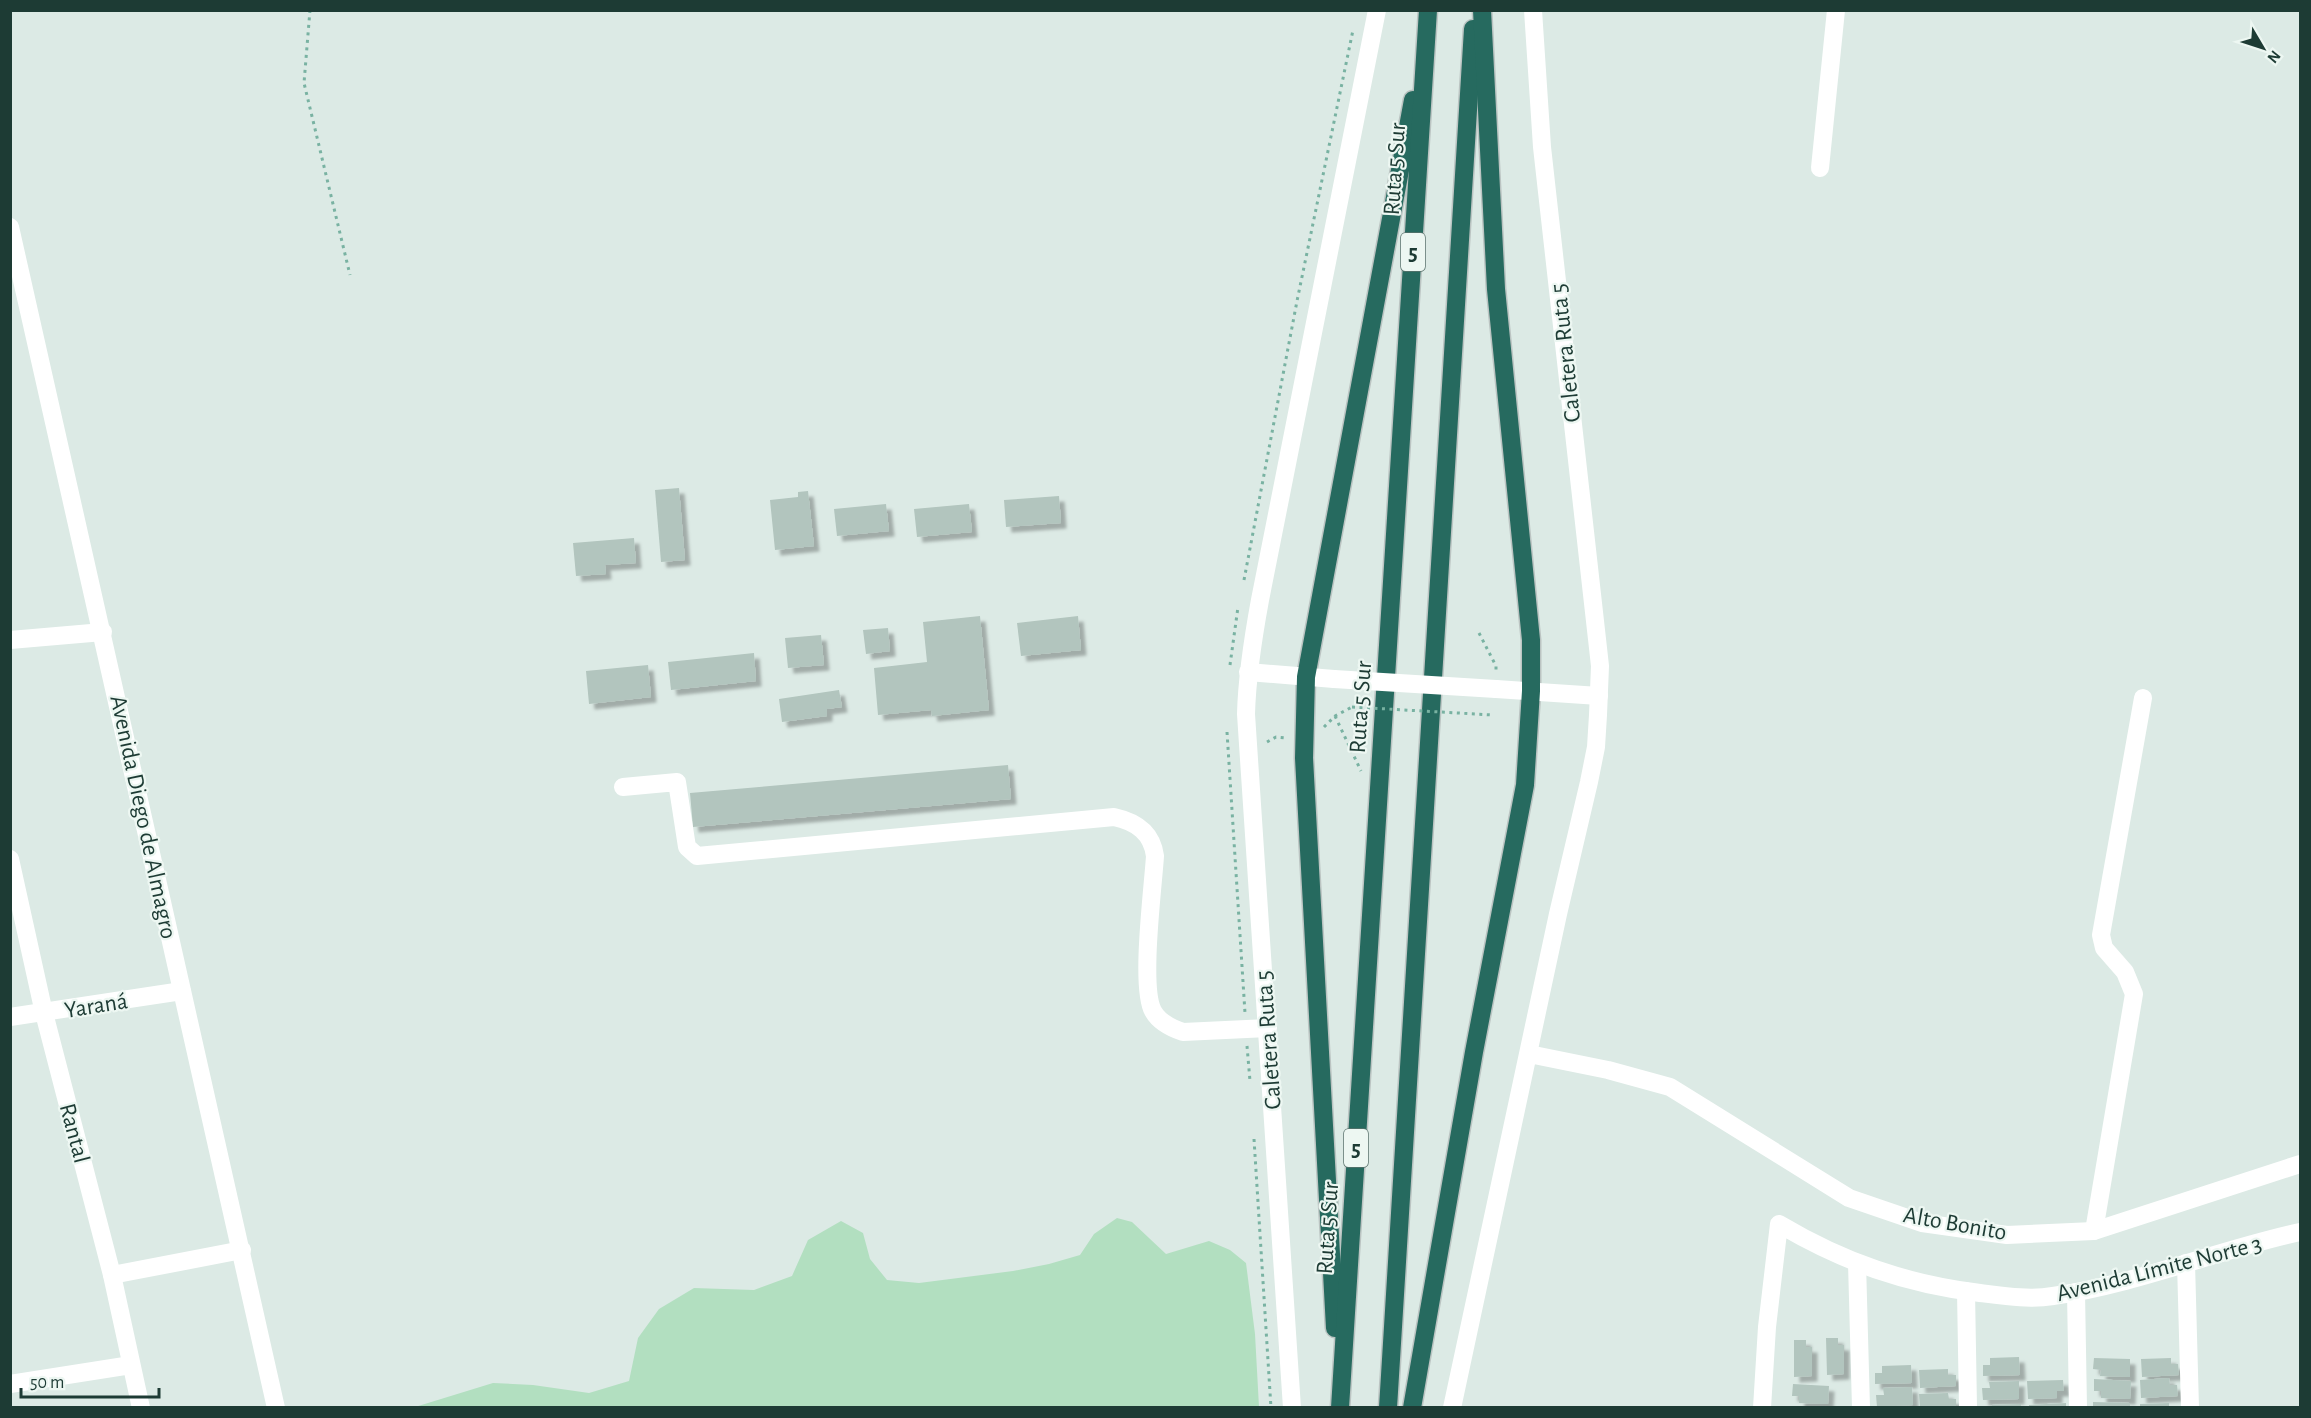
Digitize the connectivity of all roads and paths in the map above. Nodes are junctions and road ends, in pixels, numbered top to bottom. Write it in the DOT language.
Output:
graph roads {
  1 [pos="310,10"];
  2 [pos="1377,10"];
  3 [pos="1474,10"];
  4 [pos="1482,10"];
  5 [pos="1533,10"];
  6 [pos="1836,10"];
  7 [pos="1428,16"];
  8 [pos="1354,22"];
  9 [pos="1820,168"];
  10 [pos="10,227"];
  11 [pos="15,269"];
  12 [pos="350,275"];
  13 [pos="1242,587"];
  14 [pos="1240,598"];
  15 [pos="103,632"];
  16 [pos="1479,633"];
  17 [pos="10,640"];
  18 [pos="1496,666"];
  19 [pos="1229,669"];
  20 [pos="1248,672"];
  21 [pos="1306,677"];
  22 [pos="1531,691"];
  23 [pos="1599,696"];
  24 [pos="2144,698"];
  25 [pos="1493,715"];
  26 [pos="1335,716"];
  27 [pos="1227,725"];
  28 [pos="1320,734"];
  29 [pos="1291,742"];
  30 [pos="1263,746"];
  31 [pos="1365,778"];
  32 [pos="623,787"];
  33 [pos="10,859"];
  34 [pos="182,992"];
  35 [pos="44,1013"];
  36 [pos="10,1017"];
  37 [pos="1268,1028"];
  38 [pos="1246,1029"];
  39 [pos="1528,1054"];
  40 [pos="1250,1081"];
  41 [pos="1254,1134"];
  42 [pos="2301,1164"];
  43 [pos="2094,1231"];
  44 [pos="2301,1232"];
  45 [pos="242,1250"];
  46 [pos="1857,1263"];
  47 [pos="2186,1263"];
  48 [pos="112,1275"];
  49 [pos="1966,1292"];
  50 [pos="2076,1292"];
  51 [pos="131,1365"];
  52 [pos="10,1384"];
  53 [pos="141,1407"];
  54 [pos="276,1407"];
  55 [pos="1271,1407"];
  56 [pos="1292,1407"];
  57 [pos="1340,1407"];
  58 [pos="1388,1407"];
  59 [pos="1412,1407"];
  60 [pos="1452,1407"];
  61 [pos="1762,1407"];
  62 [pos="1861,1407"];
  63 [pos="1968,1407"];
  64 [pos="2078,1407"];
  65 [pos="2190,1407"];
  1 -- 12 [label="path"];
  2 -- 20 [label="street, Caletera Ruta 5"];
  3 -- 58 [label="highway, 5"];
  4 -- 22 [label="highway"];
  5 -- 23 [label="street, Caletera Ruta 5"];
  6 -- 9 [label="street"];
  7 -- 21 [label="highway"];
  7 -- 57 [label="highway, Ruta 5 Sur / 5"];
  8 -- 13 [label="path"];
  10 -- 11 [label="street, Avenida Diego de Almagro"];
  11 -- 15 [label="street, Avenida Diego de Almagro"];
  14 -- 19 [label="path"];
  15 -- 17 [label="street"];
  15 -- 34 [label="street, Avenida Diego de Almagro"];
  16 -- 18 [label="path"];
  20 -- 21 [label="street"];
  20 -- 37 [label="street, Caletera Ruta 5"];
  21 -- 22 [label="street, bridge"];
  21 -- 57 [label="highway"];
  22 -- 23 [label="street"];
  22 -- 59 [label="highway"];
  23 -- 39 [label="street, Caletera Ruta 5"];
  24 -- 43 [label="street"];
  25 -- 26 [label="path, bridge"];
  26 -- 28 [label="path"];
  26 -- 31 [label="path"];
  27 -- 38 [label="path"];
  29 -- 30 [label="path"];
  32 -- 38 [label="street"];
  33 -- 35 [label="street, Rantal"];
  34 -- 35 [label="street, Yaraná"];
  34 -- 45 [label="street, Avenida Diego de Almagro"];
  35 -- 36 [label="street, Yaraná"];
  35 -- 48 [label="street, Rantal"];
  37 -- 38 [label="street"];
  37 -- 56 [label="street, Caletera Ruta 5"];
  38 -- 40 [label="path"];
  39 -- 43 [label="street, Alto Bonito"];
  39 -- 60 [label="street, Caletera Ruta 5"];
  41 -- 55 [label="path"];
  42 -- 43 [label="street, Alto Bonito"];
  44 -- 47 [label="street, Avenida Límite Norte 3"];
  45 -- 48 [label="street"];
  45 -- 54 [label="street, Avenida Diego de Almagro"];
  46 -- 49 [label="street, Avenida Límite Norte 3"];
  46 -- 61 [label="street, Avenida Límite Norte 3"];
  46 -- 62 [label="street"];
  47 -- 50 [label="street, Avenida Límite Norte 3"];
  47 -- 65 [label="street"];
  48 -- 51 [label="street, Rantal"];
  49 -- 50 [label="street, Avenida Límite Norte 3"];
  49 -- 63 [label="street"];
  50 -- 64 [label="street"];
  51 -- 52 [label="street"];
  51 -- 53 [label="street, Rantal"];
}
